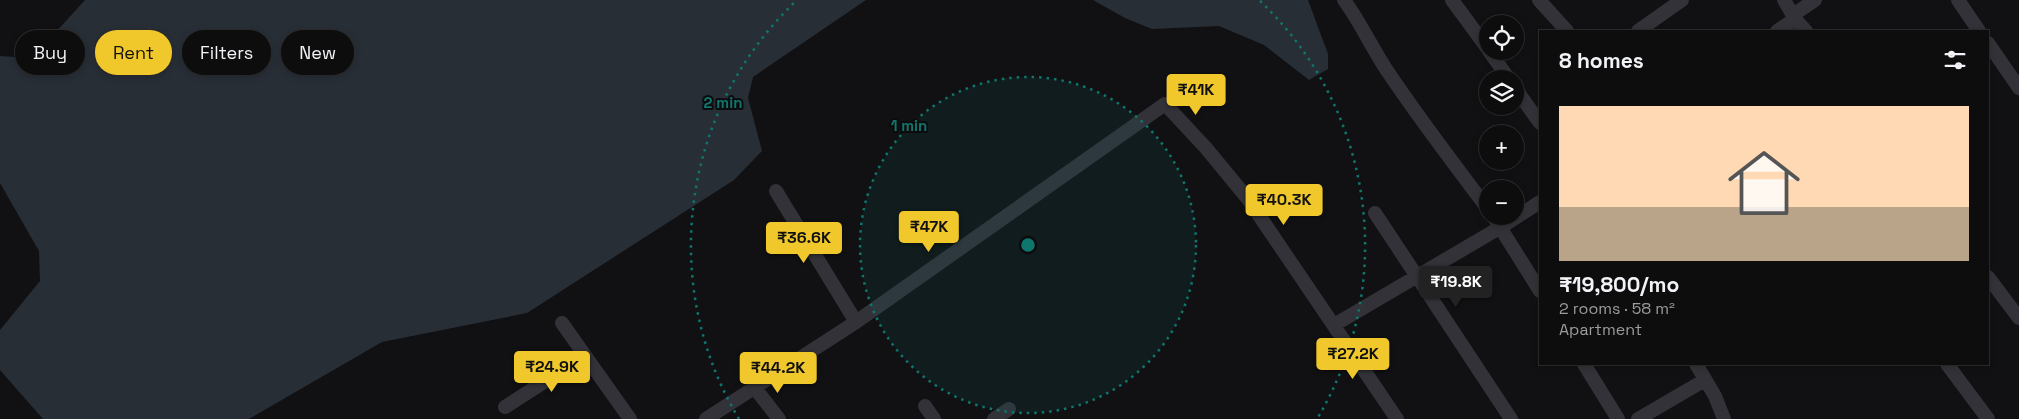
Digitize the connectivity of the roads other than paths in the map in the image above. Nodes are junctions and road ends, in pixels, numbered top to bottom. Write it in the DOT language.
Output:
graph roads {
  1 [pos="1344,0"];
  2 [pos="1452,0"];
  3 [pos="1539,0"];
  4 [pos="1682,0"];
  5 [pos="1784,0"];
  6 [pos="1815,0"];
  7 [pos="1958,0"];
  8 [pos="1794,17"];
  9 [pos="1566,30"];
  10 [pos="1639,30"];
  11 [pos="1778,30"];
  12 [pos="1805,30"];
  13 [pos="1978,30"];
  14 [pos="1479,38"];
  15 [pos="1989,44"];
  16 [pos="2019,88"];
  17 [pos="1524,101"];
  18 [pos="1539,122"];
  19 [pos="776,191"];
  20 [pos="1479,197"];
  21 [pos="1539,202"];
  22 [pos="1524,209"];
  23 [pos="1375,213"];
  24 [pos="1493,225"];
  25 [pos="1499,225"];
  26 [pos="1418,276"];
  27 [pos="1989,278"];
  28 [pos="1539,289"];
  29 [pos="2019,318"];
  30 [pos="856,322"];
  31 [pos="562,323"];
  32 [pos="1334,325"];
  33 [pos="584,356"];
  34 [pos="1585,365"];
  35 [pos="1697,365"];
  36 [pos="1948,365"];
  37 [pos="1705,380"];
  38 [pos="754,387"];
  39 [pos="925,406"];
  40 [pos="504,407"];
  41 [pos="1009,409"];
  42 [pos="630,419"];
  43 [pos="706,419"];
  44 [pos="778,419"];
  45 [pos="934,419"];
  46 [pos="994,419"];
  47 [pos="1397,419"];
  48 [pos="1511,419"];
  49 [pos="1618,419"];
  50 [pos="1638,419"];
  51 [pos="1724,419"];
  52 [pos="1988,419"];
  1 -- 20 [label="street"];
  2 -- 14 [label="street"];
  3 -- 9 [label="street"];
  4 -- 10 [label="street"];
  5 -- 8 [label="street"];
  6 -- 8 [label="street"];
  7 -- 13 [label="street"];
  8 -- 11 [label="street"];
  8 -- 12 [label="street"];
  15 -- 16 [label="street"];
  17 -- 18 [label="street"];
  19 -- 30 [label="street"];
  21 -- 22 [label="street"];
  23 -- 26 [label="street"];
  24 -- 26 [label="street"];
  25 -- 28 [label="street"];
  26 -- 32 [label="street"];
  26 -- 48 [label="street"];
  27 -- 29 [label="street"];
  30 -- 32 [label="street"];
  30 -- 38 [label="street"];
  31 -- 33 [label="street"];
  32 -- 47 [label="street"];
  33 -- 40 [label="street"];
  33 -- 42 [label="street"];
  34 -- 49 [label="street"];
  35 -- 37 [label="street"];
  36 -- 52 [label="street"];
  37 -- 50 [label="street"];
  37 -- 51 [label="street"];
  38 -- 43 [label="street"];
  38 -- 44 [label="street"];
  39 -- 45 [label="street"];
  41 -- 46 [label="street"];
}
